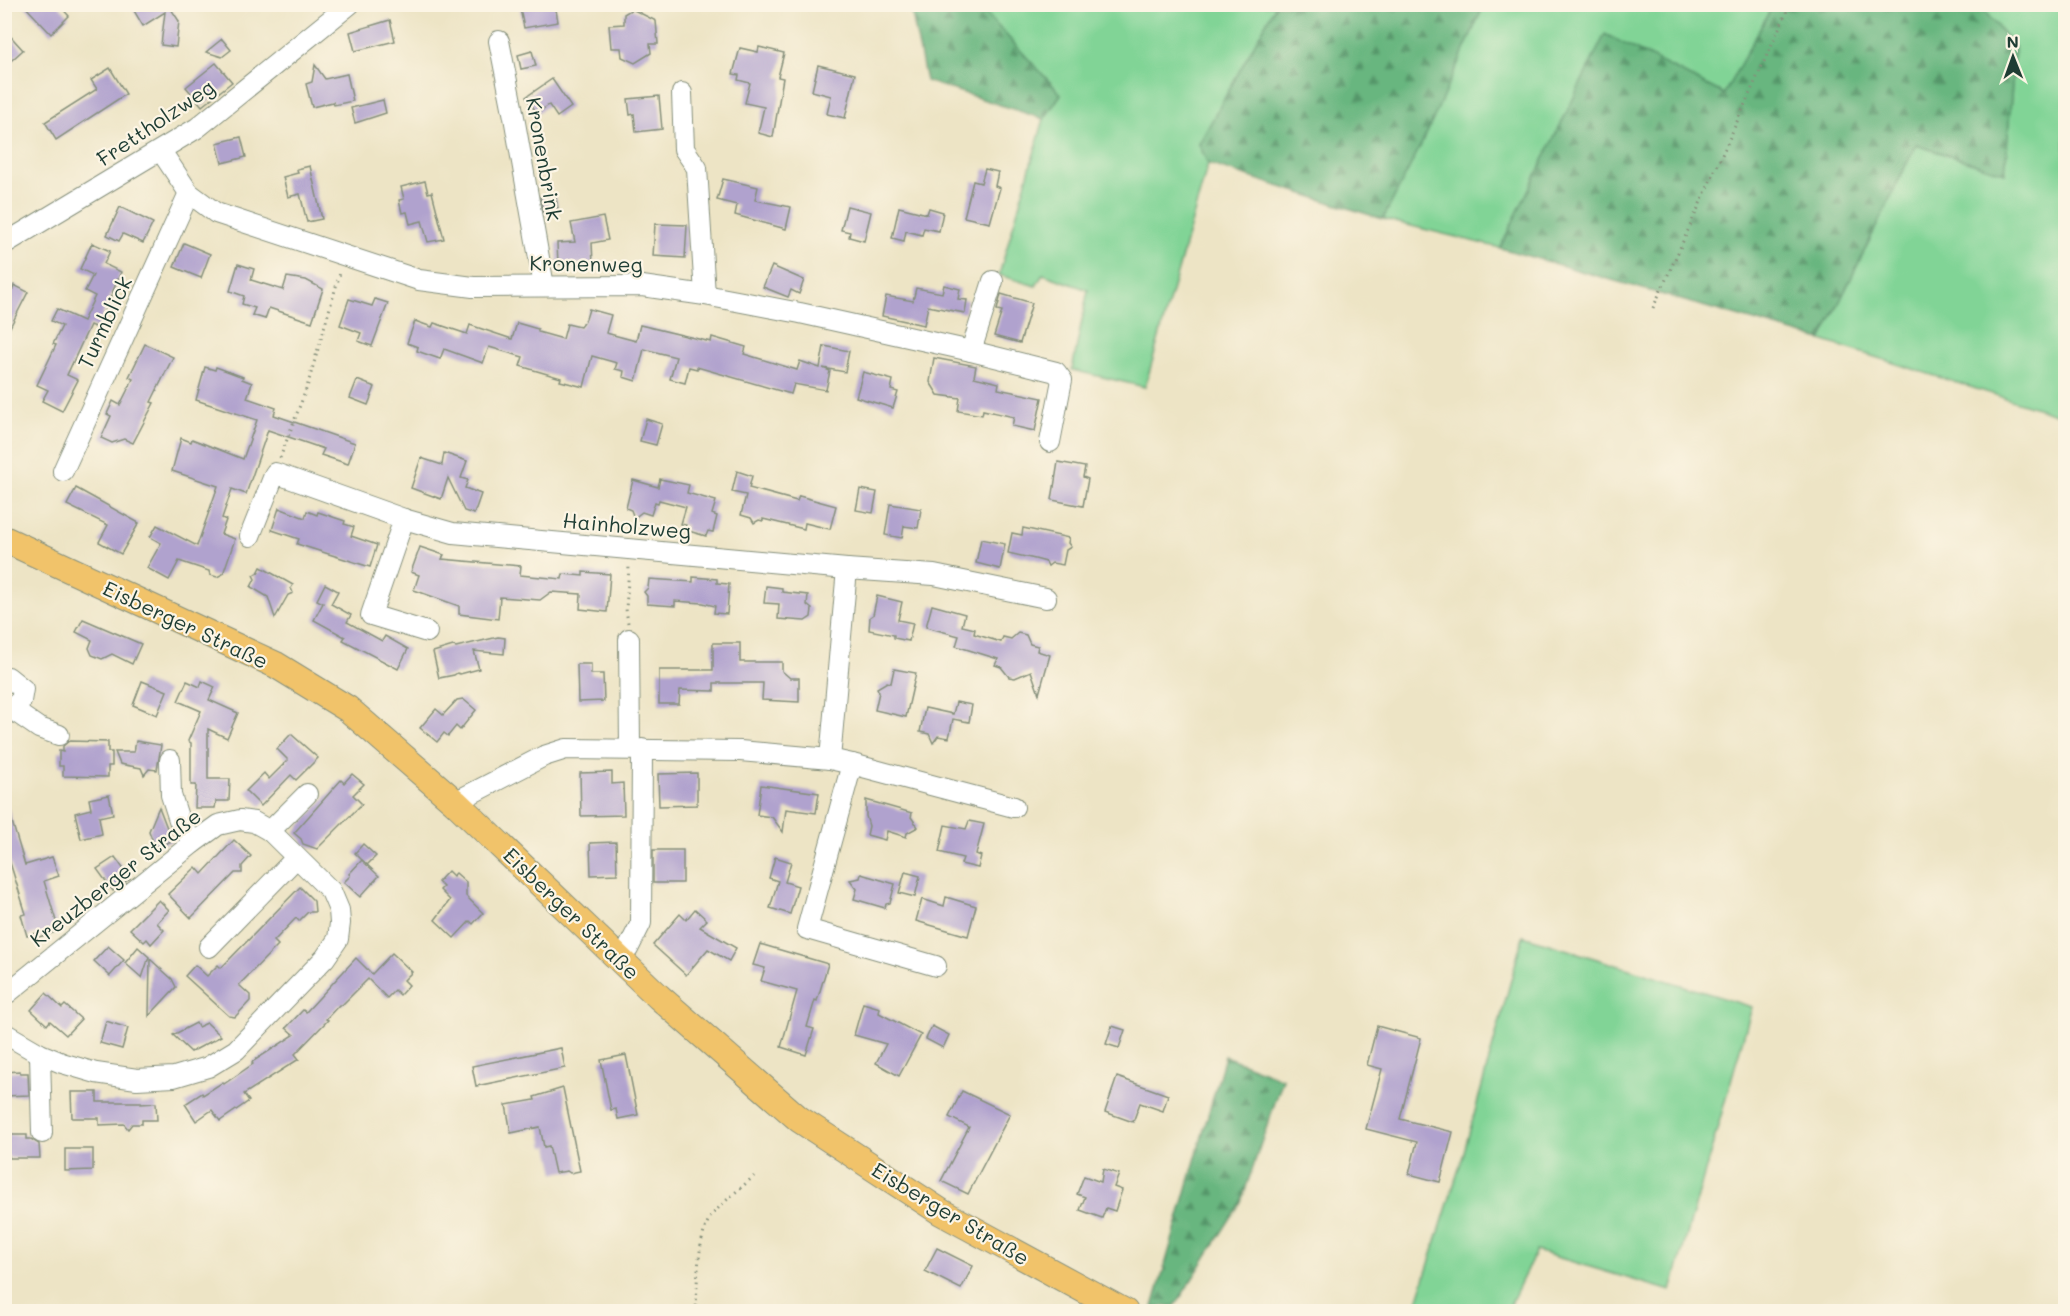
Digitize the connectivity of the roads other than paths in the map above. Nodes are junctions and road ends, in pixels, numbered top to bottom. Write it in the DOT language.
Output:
graph roads {
  1 [pos="350,4"];
  2 [pos="499,41"];
  3 [pos="682,93"];
  4 [pos="161,151"];
  5 [pos="189,194"];
  6 [pos="7,239"];
  7 [pos="993,280"];
  8 [pos="544,286"];
  9 [pos="705,295"];
  10 [pos="971,351"];
  11 [pos="1050,442"];
  12 [pos="63,471"];
  13 [pos="404,519"];
  14 [pos="250,536"];
  15 [pos="4,538"];
  16 [pos="847,569"];
  17 [pos="1046,598"];
  18 [pos="427,633"];
  19 [pos="629,639"];
  20 [pos="4,678"];
  21 [pos="8,706"];
  22 [pos="60,735"];
  23 [pos="636,749"];
  24 [pos="830,759"];
  25 [pos="170,760"];
  26 [pos="852,764"];
  27 [pos="307,794"];
  28 [pos="455,802"];
  29 [pos="1014,807"];
  30 [pos="270,831"];
  31 [pos="193,843"];
  32 [pos="297,858"];
  33 [pos="209,947"];
  34 [pos="619,957"];
  35 [pos="936,966"];
  36 [pos="4,996"];
  37 [pos="4,1033"];
  38 [pos="40,1054"];
  39 [pos="42,1133"];
  40 [pos="1125,1311"];
  1 -- 4 [label="street, Frettholzweg"];
  2 -- 8 [label="street, Kronenbrink"];
  3 -- 9 [label="street"];
  4 -- 5 [label="street, Kronenweg"];
  4 -- 6 [label="street, Frettholzweg"];
  5 -- 8 [label="street, Kronenweg"];
  5 -- 12 [label="street, Turmblick"];
  7 -- 10 [label="street"];
  8 -- 9 [label="street, Kronenweg"];
  9 -- 10 [label="street, Kronenweg"];
  10 -- 11 [label="street, Kronenweg"];
  13 -- 14 [label="street, Hainholzweg"];
  13 -- 16 [label="street, Hainholzweg"];
  13 -- 18 [label="street"];
  15 -- 28 [label="main road, Eisberger Straße"];
  16 -- 17 [label="street, Hainholzweg"];
  16 -- 24 [label="street"];
  19 -- 23 [label="street"];
  20 -- 21 [label="street"];
  21 -- 22 [label="street"];
  23 -- 24 [label="street"];
  23 -- 28 [label="street"];
  23 -- 34 [label="street"];
  24 -- 26 [label="street"];
  25 -- 31 [label="street"];
  26 -- 29 [label="street"];
  26 -- 35 [label="street"];
  27 -- 30 [label="street"];
  28 -- 34 [label="main road, Eisberger Straße"];
  30 -- 31 [label="street, Kreuzberger Straße"];
  30 -- 32 [label="street, Kreuzberger Straße"];
  31 -- 36 [label="street, Kreuzberger Straße"];
  32 -- 33 [label="street"];
  32 -- 38 [label="street, Kreuzberger Straße"];
  34 -- 40 [label="main road, Eisberger Straße"];
  37 -- 38 [label="street, Kreuzberger Straße"];
  38 -- 39 [label="street"];
}
